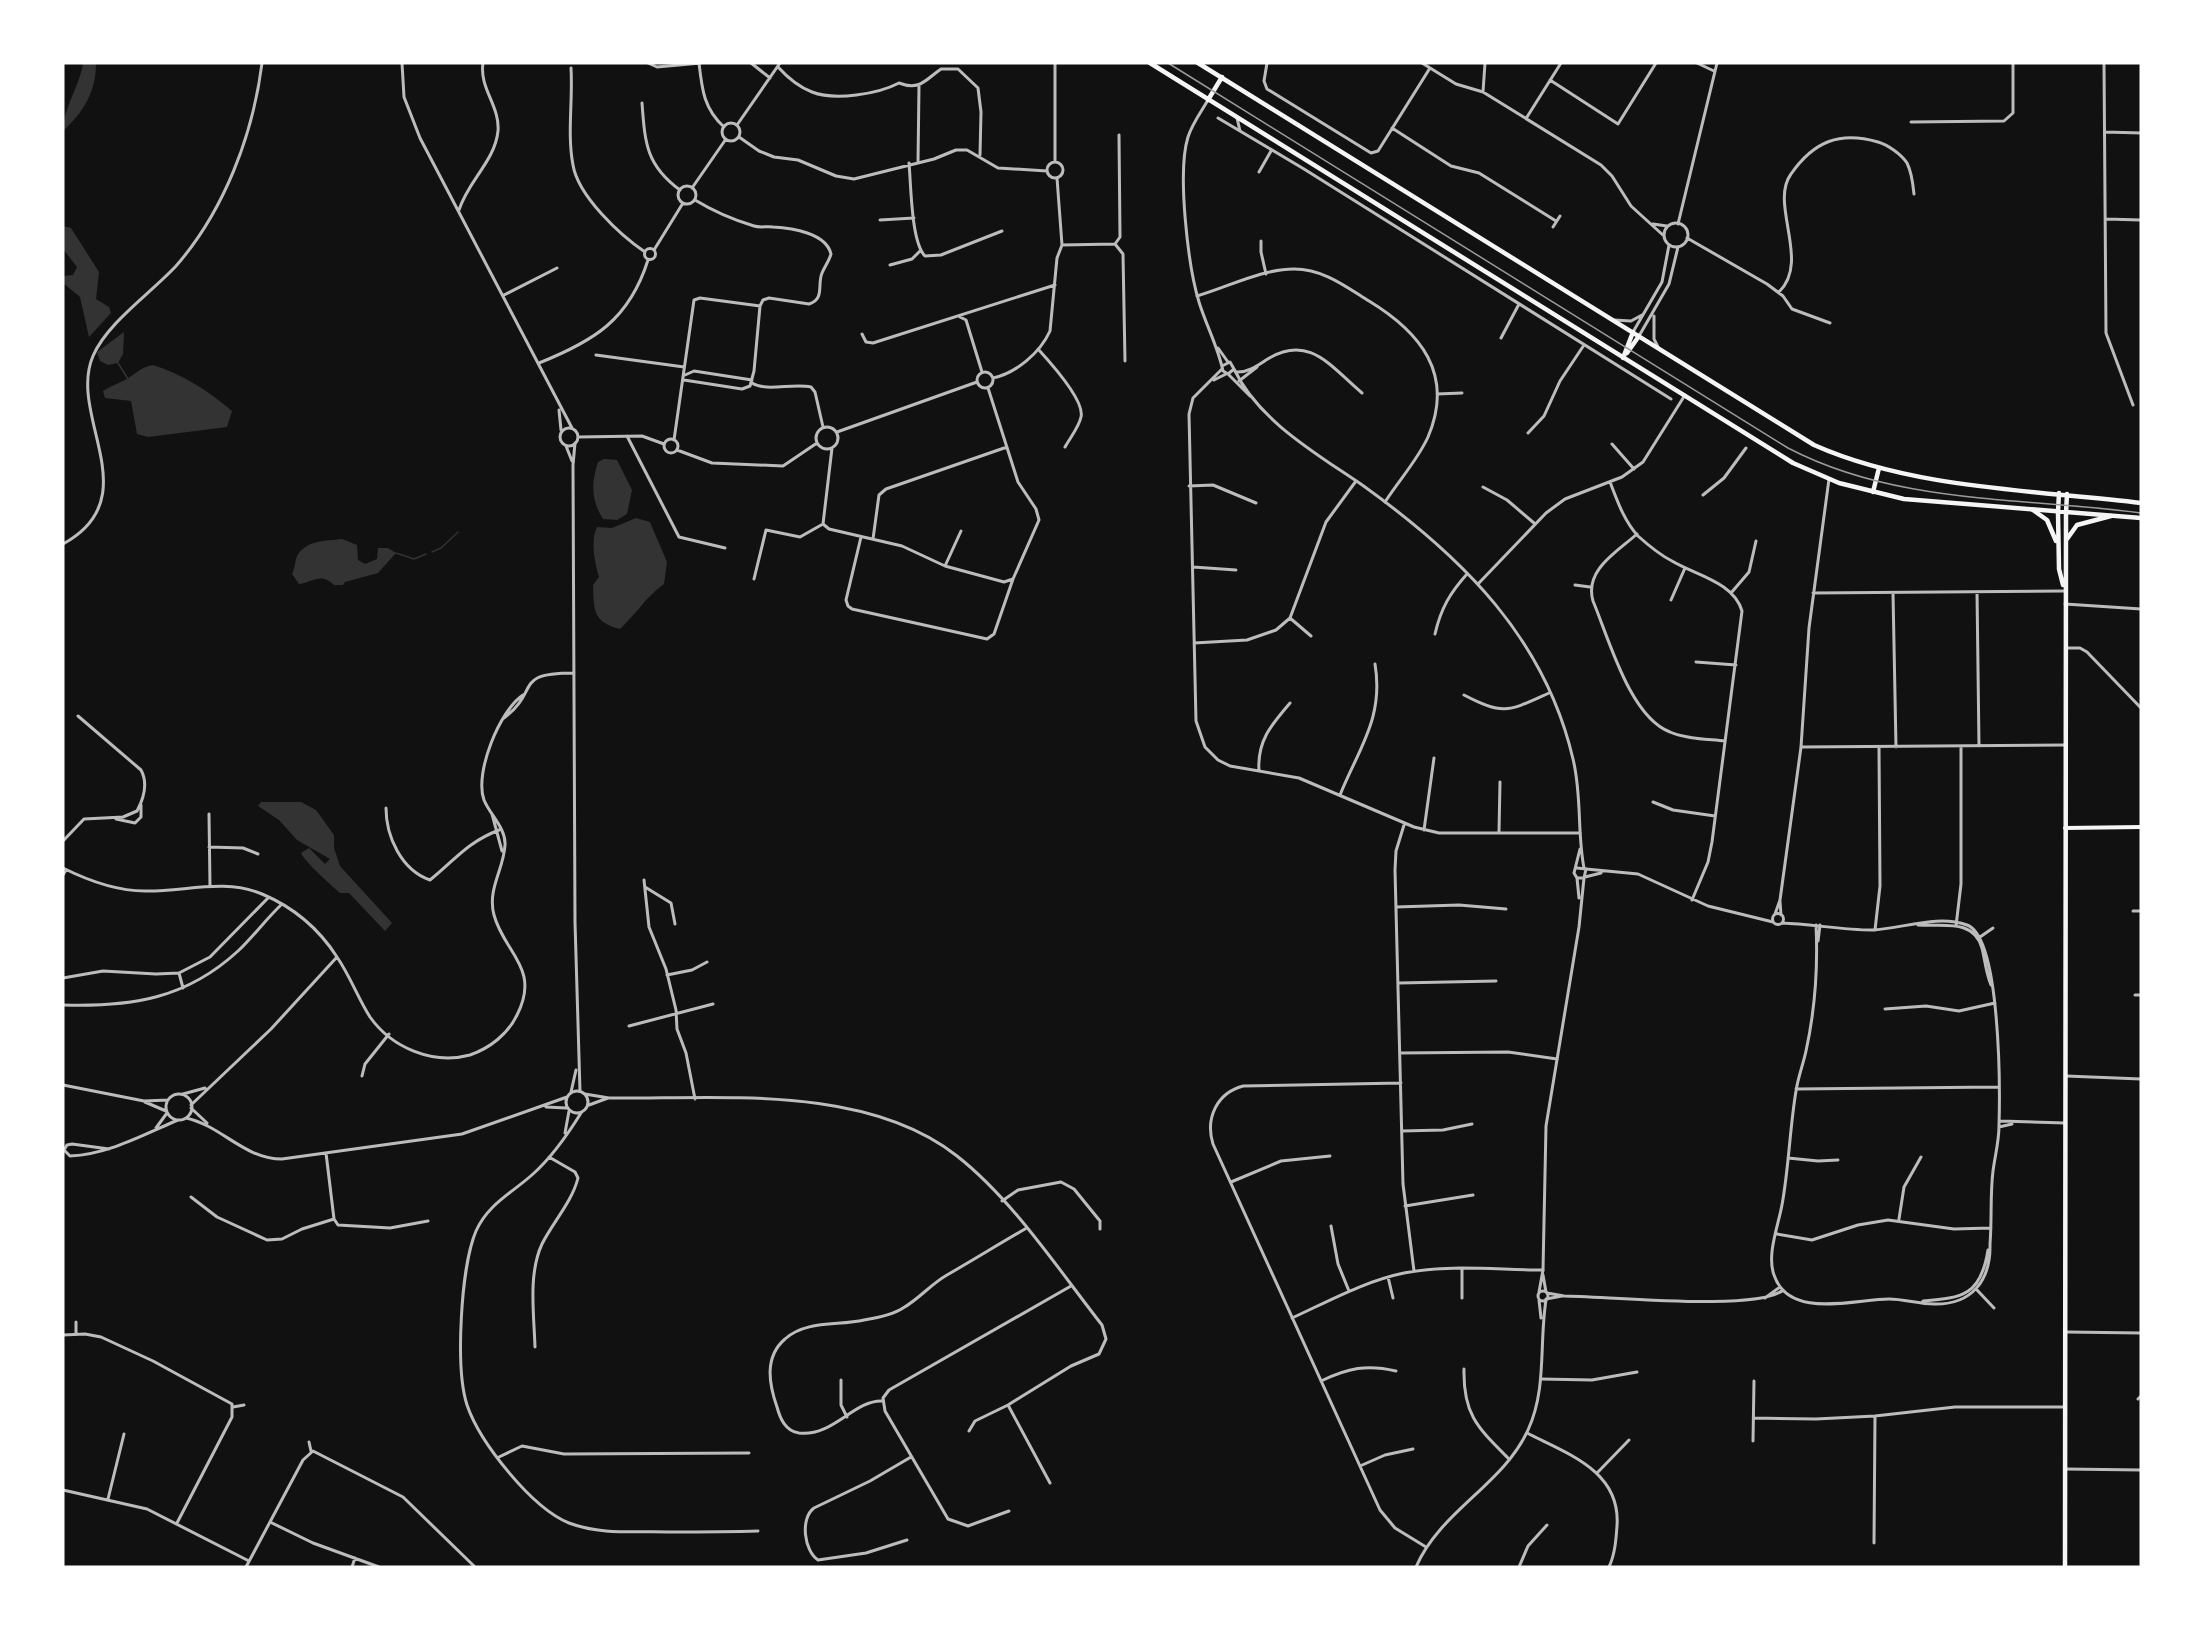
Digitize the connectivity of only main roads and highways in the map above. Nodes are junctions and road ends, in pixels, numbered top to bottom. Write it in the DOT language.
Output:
graph roads {
  1 [pos="1150,63"];
  2 [pos="1198,63"];
  3 [pos="1222,77"];
  4 [pos="1208,100"];
  5 [pos="1633,332"];
  6 [pos="1640,336"];
  7 [pos="1623,358"];
  8 [pos="1879,468"];
  9 [pos="1873,492"];
  10 [pos="2059,493"];
  11 [pos="2067,494"];
  12 [pos="2141,503"];
  13 [pos="2033,510"];
  14 [pos="2058,512"];
  15 [pos="2066,513"];
  16 [pos="2111,516"];
  17 [pos="2141,519"];
  18 [pos="2066,542"];
  19 [pos="2058,547"];
  20 [pos="2064,589"];
  21 [pos="2141,826"];
  22 [pos="2066,828"];
  23 [pos="2065,1567"];
  1 -- 4 [label="main road"];
  2 -- 3 [label="main road"];
  3 -- 4 [label="main road"];
  3 -- 5 [label="main road"];
  4 -- 7 [label="main road"];
  5 -- 6 [label="main road"];
  5 -- 7 [label="main road"];
  6 -- 7 [label="main road"];
  6 -- 8 [label="main road"];
  7 -- 9 [label="main road"];
  8 -- 9 [label="main road"];
  8 -- 10 [label="main road"];
  9 -- 13 [label="main road"];
  10 -- 11 [label="main road"];
  10 -- 14 [label="main road"];
  11 -- 12 [label="main road"];
  11 -- 15 [label="main road"];
  13 -- 14 [label="main road"];
  13 -- 19 [label="main road"];
  14 -- 15 [label="main road"];
  14 -- 19 [label="main road"];
  15 -- 16 [label="main road"];
  15 -- 18 [label="main road"];
  16 -- 17 [label="main road"];
  16 -- 18 [label="main road"];
  18 -- 20 [label="main road"];
  19 -- 20 [label="main road"];
  20 -- 22 [label="main road"];
  21 -- 22 [label="main road"];
  22 -- 23 [label="main road"];
}
